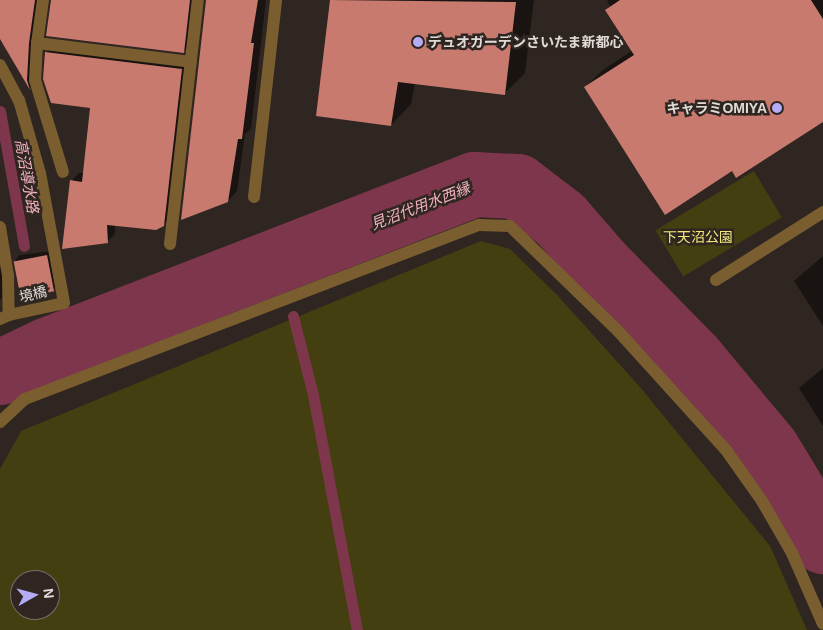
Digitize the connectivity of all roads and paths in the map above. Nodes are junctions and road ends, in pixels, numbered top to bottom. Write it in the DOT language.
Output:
graph roads {
  1 [pos="43,0"];
  2 [pos="198,0"];
  3 [pos="276,0"];
  4 [pos="38,43"];
  5 [pos="191,62"];
  6 [pos="0,65"];
  7 [pos="63,172"];
  8 [pos="254,197"];
  9 [pos="823,212"];
  10 [pos="0,227"];
  11 [pos="170,244"];
  12 [pos="716,280"];
  13 [pos="4,317"];
  14 [pos="0,422"];
  15 [pos="823,624"];
  1 -- 4 [label="street"];
  2 -- 5 [label="street"];
  3 -- 8 [label="street"];
  4 -- 5 [label="street"];
  4 -- 7 [label="street"];
  5 -- 11 [label="street"];
  6 -- 13 [label="street, 境橋"];
  9 -- 12 [label="street"];
  10 -- 13 [label="street"];
  14 -- 15 [label="street"];
}
